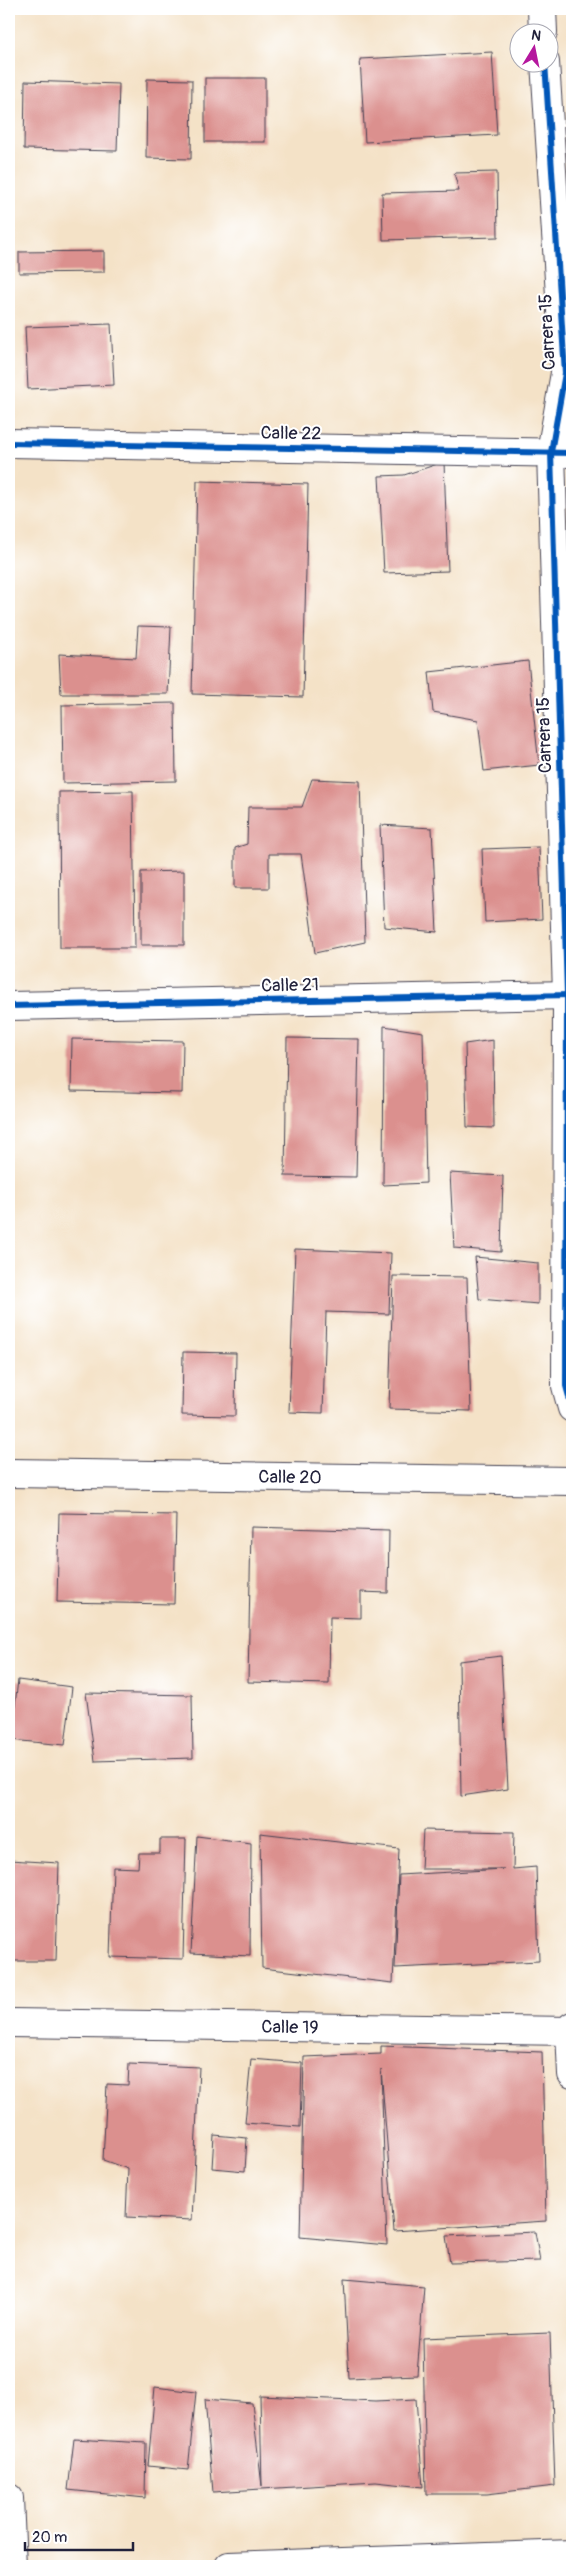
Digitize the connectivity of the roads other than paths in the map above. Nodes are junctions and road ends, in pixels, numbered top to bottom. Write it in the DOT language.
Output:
graph roads {
  1 [pos="542,9"];
  2 [pos="543,22"];
  3 [pos="546,72"];
  4 [pos="568,384"];
  5 [pos="9,443"];
  6 [pos="562,452"];
  7 [pos="570,995"];
  8 [pos="9,1006"];
  9 [pos="572,1408"];
  10 [pos="9,1473"];
  11 [pos="572,1481"];
  12 [pos="9,2023"];
  13 [pos="572,2030"];
  14 [pos="572,2074"];
  15 [pos="9,2498"];
  16 [pos="572,2554"];
  17 [pos="12,2566"];
  18 [pos="229,2566"];
  1 -- 2 [label="street"];
  3 -- 4 [label="street, Carrera 15"];
  4 -- 6 [label="street, Carrera 15"];
  5 -- 6 [label="street, Calle 22"];
  6 -- 7 [label="street, Carrera 15"];
  7 -- 8 [label="street, Calle 21"];
  7 -- 9 [label="street, Carrera 15"];
  10 -- 11 [label="street, Calle 20"];
  12 -- 13 [label="street, Calle 19"];
  13 -- 14 [label="street"];
  15 -- 17 [label="street"];
  16 -- 18 [label="street"];
}
